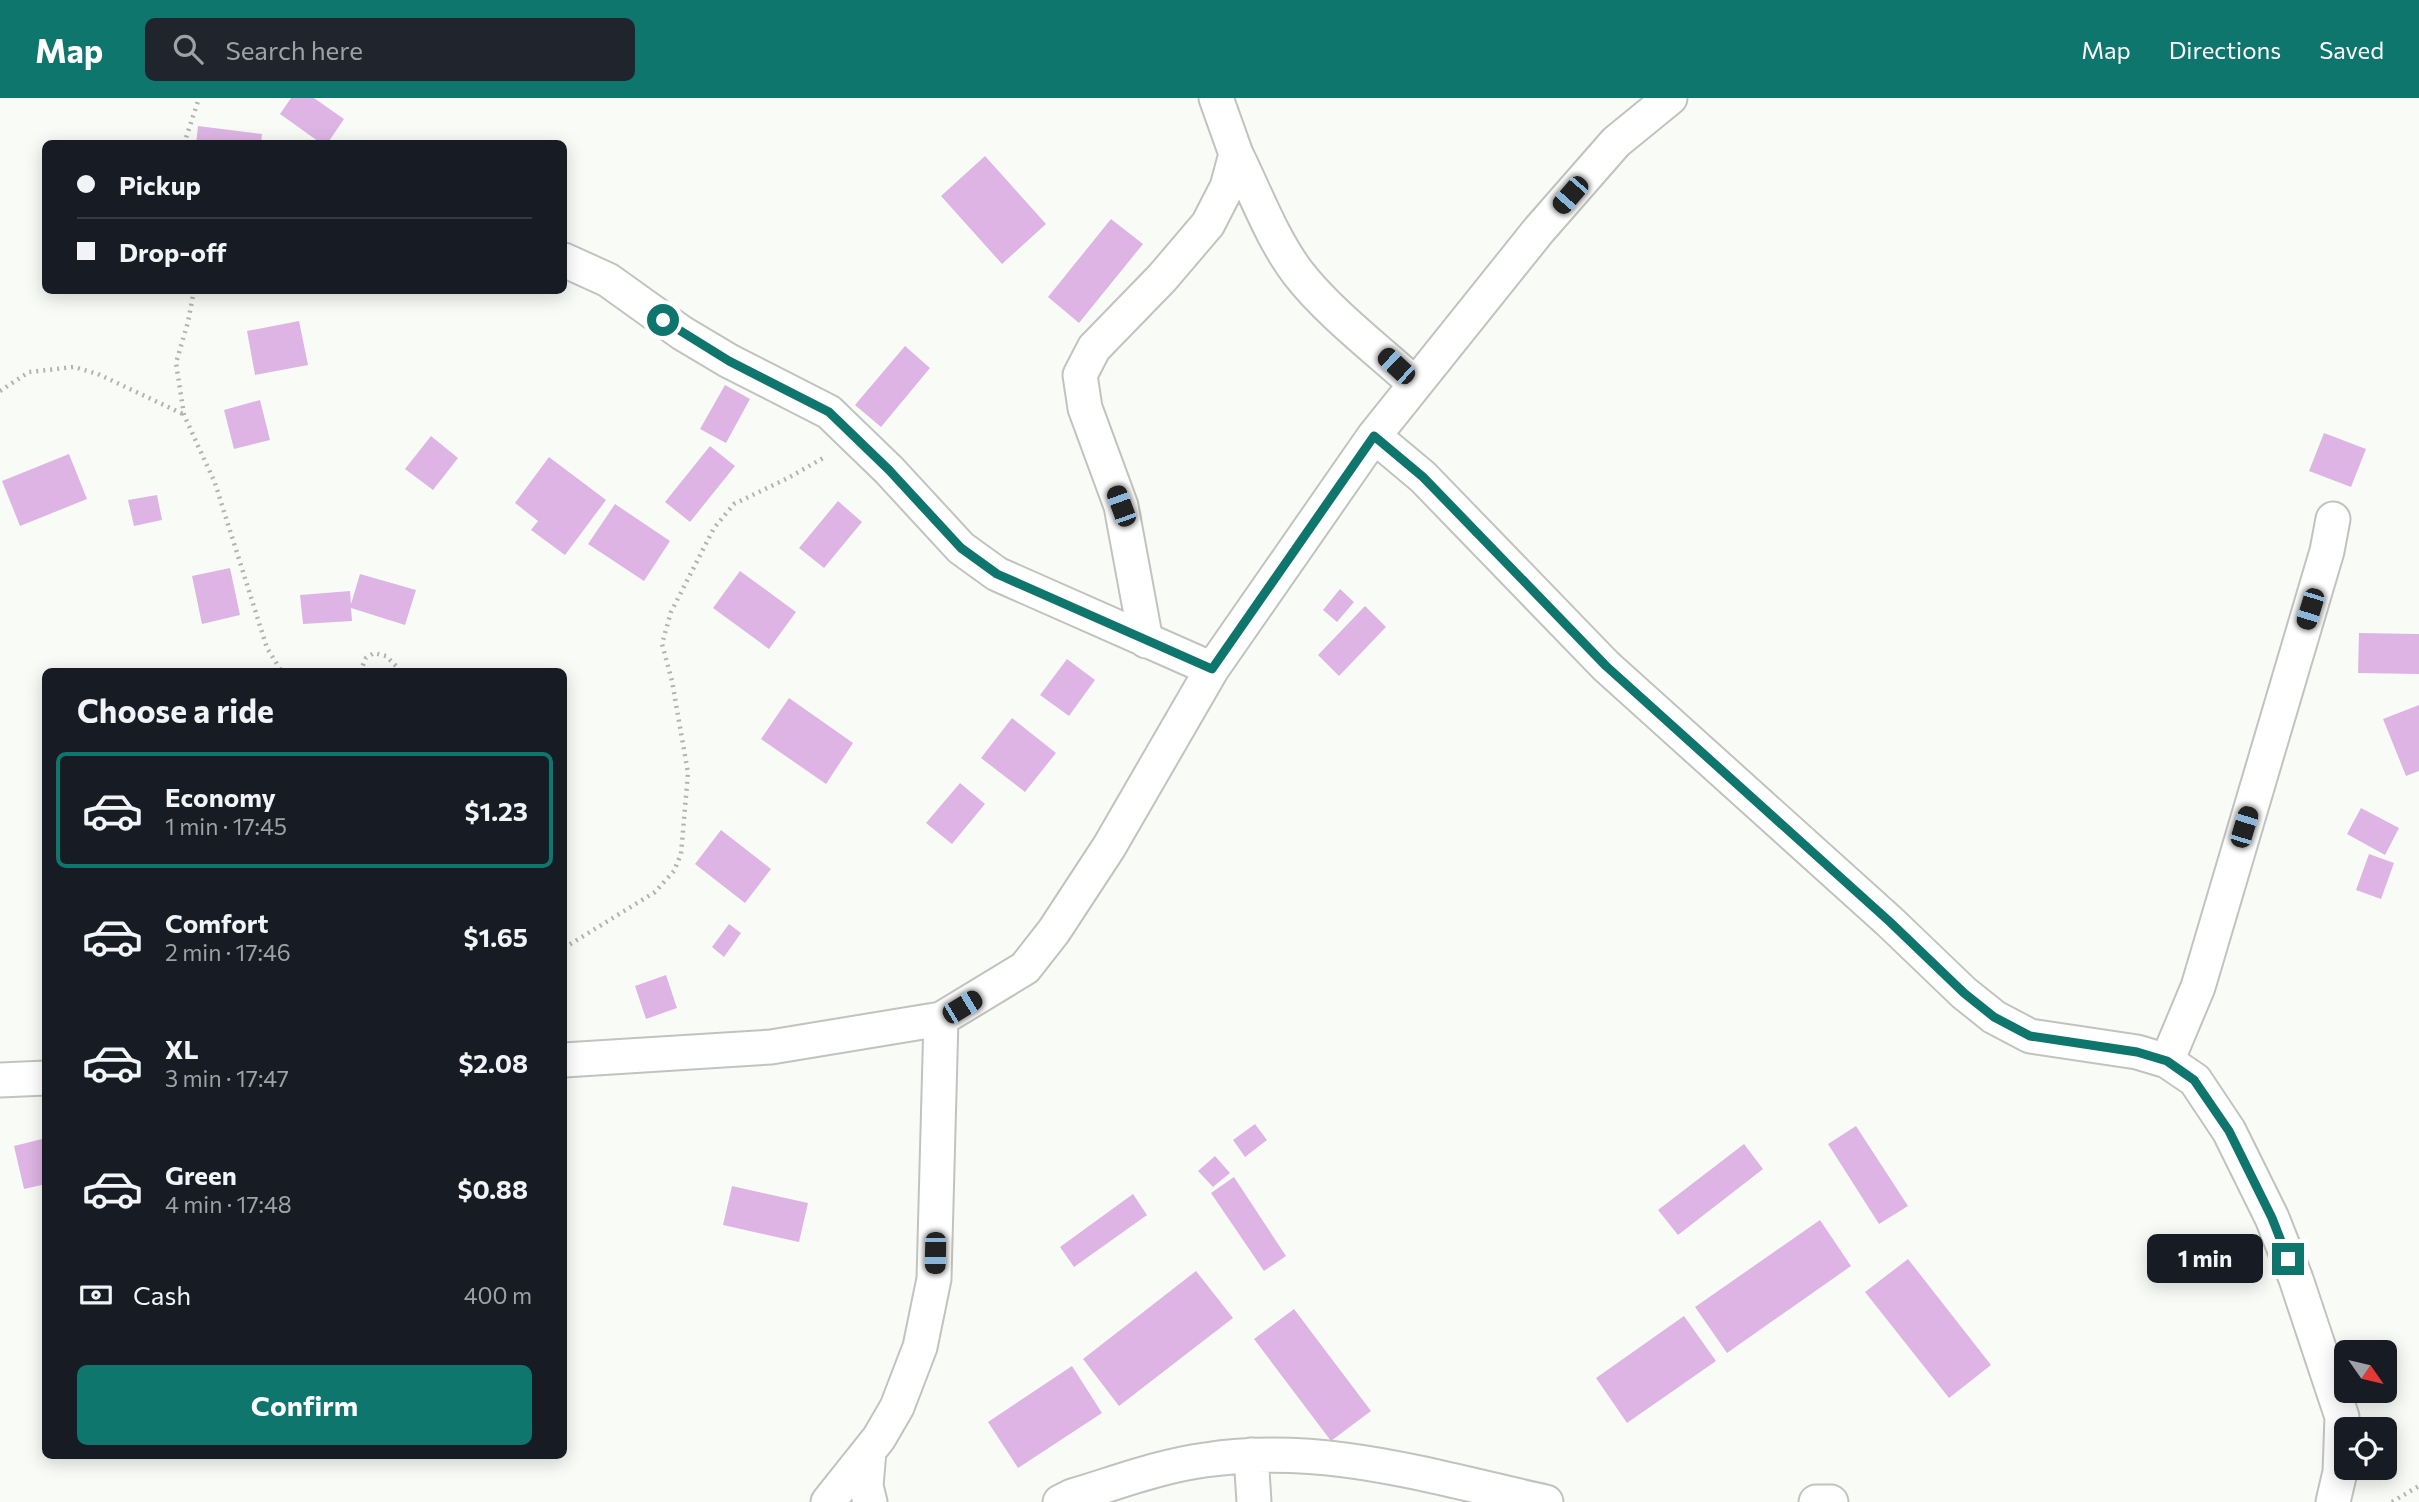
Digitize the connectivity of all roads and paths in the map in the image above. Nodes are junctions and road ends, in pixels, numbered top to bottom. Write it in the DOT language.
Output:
graph roads {
  1 [pos="199,98"];
  2 [pos="1216,98"];
  3 [pos="1670,98"];
  4 [pos="185,140"];
  5 [pos="1236,154"];
  6 [pos="567,261"];
  7 [pos="193,294"];
  8 [pos="1415,384"];
  9 [pos="0,391"];
  10 [pos="184,415"];
  11 [pos="1374,436"];
  12 [pos="856,439"];
  13 [pos="2333,519"];
  14 [pos="1146,641"];
  15 [pos="280,668"];
  16 [pos="362,668"];
  17 [pos="398,668"];
  18 [pos="1212,669"];
  19 [pos="567,946"];
  20 [pos="941,1019"];
  21 [pos="567,1060"];
  22 [pos="2167,1061"];
  23 [pos="42,1079"];
  24 [pos="0,1080"];
  25 [pos="869,1451"];
  26 [pos="1251,1455"];
  27 [pos="2419,1486"];
  28 [pos="828,1502"];
  29 [pos="870,1502"];
  30 [pos="1060,1502"];
  31 [pos="1254,1502"];
  32 [pos="1546,1502"];
  33 [pos="1816,1502"];
  34 [pos="1831,1502"];
  35 [pos="2333,1502"];
  36 [pos="2392,1502"];
  1 -- 4 [label="path"];
  2 -- 5 [label="street"];
  3 -- 8 [label="street"];
  5 -- 8 [label="street"];
  5 -- 14 [label="street"];
  6 -- 12 [label="street"];
  7 -- 10 [label="path"];
  8 -- 11 [label="street"];
  9 -- 10 [label="path"];
  10 -- 15 [label="path"];
  11 -- 18 [label="street"];
  11 -- 22 [label="street"];
  12 -- 14 [label="street"];
  12 -- 19 [label="path"];
  13 -- 22 [label="street"];
  14 -- 18 [label="street"];
  16 -- 17 [label="path"];
  18 -- 20 [label="street"];
  20 -- 21 [label="street"];
  20 -- 25 [label="street"];
  22 -- 35 [label="street"];
  23 -- 24 [label="street"];
  25 -- 28 [label="street"];
  25 -- 29 [label="street"];
  26 -- 30 [label="street"];
  26 -- 31 [label="street"];
  26 -- 32 [label="street"];
  27 -- 36 [label="path"];
  33 -- 34 [label="street"];
}
